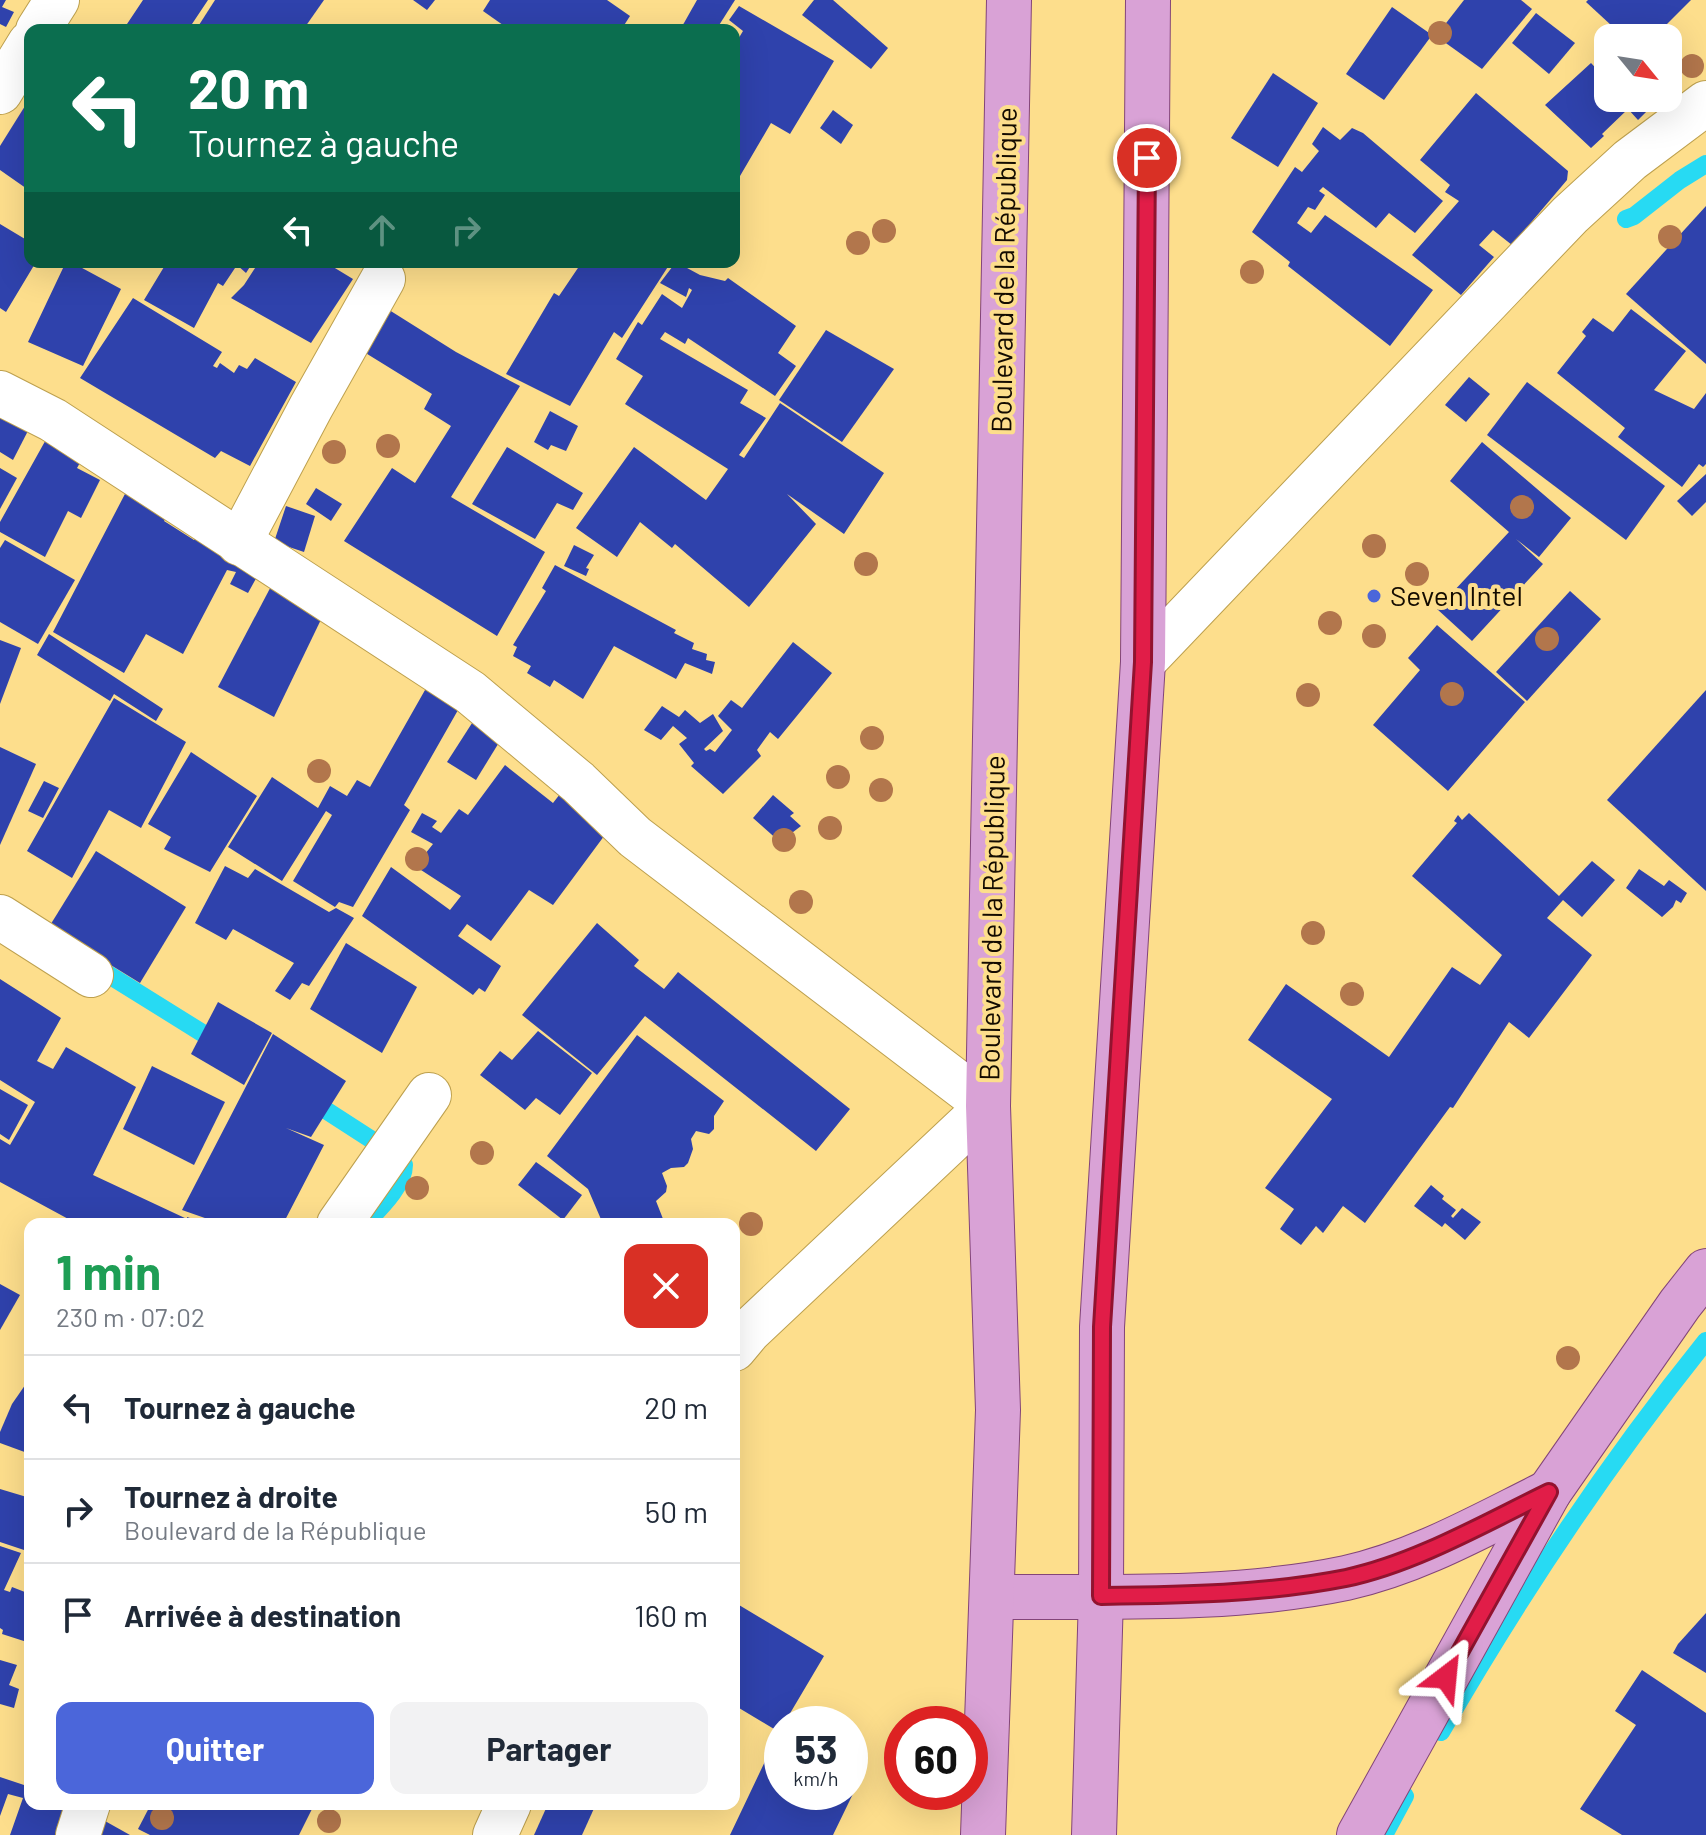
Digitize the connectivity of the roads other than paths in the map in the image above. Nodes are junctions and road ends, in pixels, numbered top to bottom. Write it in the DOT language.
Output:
graph roads {
  1 [pos="57,0"];
  2 [pos="1009,0"];
  3 [pos="1148,0"];
  4 [pos="42,24"];
  5 [pos="24,53"];
  6 [pos="0,92"];
  7 [pos="1706,103"];
  8 [pos="383,279"];
  9 [pos="0,393"];
  10 [pos="239,543"];
  11 [pos="1143,662"];
  12 [pos="0,917"];
  13 [pos="91,975"];
  14 [pos="429,1095"];
  15 [pos="988,1106"];
  16 [pos="343,1218"];
  17 [pos="1706,1271"];
  18 [pos="740,1342"];
  19 [pos="1549,1492"];
  20 [pos="1101,1596"];
  21 [pos="992,1597"];
  22 [pos="86,1810"];
  23 [pos="506,1810"];
  24 [pos="78,1835"];
  25 [pos="495,1835"];
  26 [pos="983,1835"];
  27 [pos="1094,1835"];
  28 [pos="1359,1835"];
  1 -- 4 [label="street"];
  2 -- 15 [label="main road, Boulevard de la République"];
  3 -- 11 [label="main road"];
  5 -- 6 [label="street"];
  7 -- 11 [label="street"];
  8 -- 10 [label="street"];
  9 -- 10 [label="street"];
  10 -- 15 [label="street"];
  11 -- 20 [label="main road"];
  12 -- 13 [label="street"];
  14 -- 16 [label="street"];
  15 -- 18 [label="street"];
  15 -- 21 [label="main road, Boulevard de la République"];
  17 -- 19 [label="main road"];
  19 -- 20 [label="main road"];
  19 -- 28 [label="main road"];
  20 -- 21 [label="main road"];
  20 -- 27 [label="main road"];
  21 -- 26 [label="main road, Boulevard de la République"];
  22 -- 24 [label="street"];
  23 -- 25 [label="street"];
}
